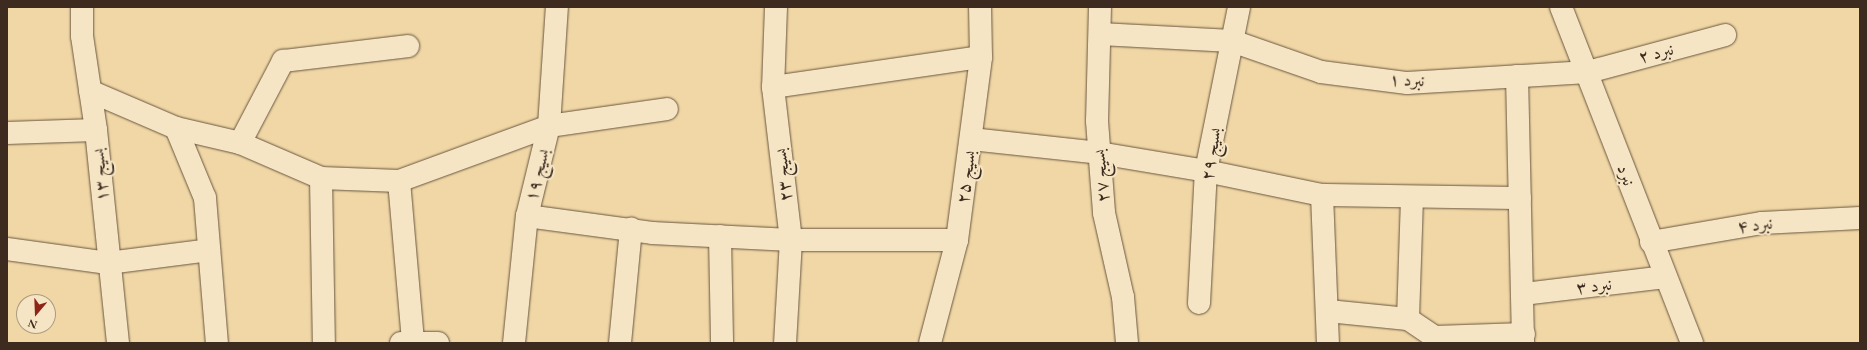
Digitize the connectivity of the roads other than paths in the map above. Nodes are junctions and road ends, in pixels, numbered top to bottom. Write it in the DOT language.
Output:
graph roads {
  1 [pos="82,7"];
  2 [pos="558,7"];
  3 [pos="776,7"];
  4 [pos="980,7"];
  5 [pos="1100,7"];
  6 [pos="1238,7"];
  7 [pos="1561,7"];
  8 [pos="1100,34"];
  9 [pos="1725,35"];
  10 [pos="1232,41"];
  11 [pos="408,46"];
  12 [pos="981,57"];
  13 [pos="1588,72"];
  14 [pos="1517,76"];
  15 [pos="774,86"];
  16 [pos="90,91"];
  17 [pos="667,109"];
  18 [pos="549,126"];
  19 [pos="176,128"];
  20 [pos="96,130"];
  21 [pos="7,133"];
  22 [pos="971,139"];
  23 [pos="240,143"];
  24 [pos="1099,153"];
  25 [pos="1206,171"];
  26 [pos="321,178"];
  27 [pos="399,181"];
  28 [pos="1322,195"];
  29 [pos="1412,198"];
  30 [pos="1520,198"];
  31 [pos="526,216"];
  32 [pos="1860,218"];
  33 [pos="631,230"];
  34 [pos="720,236"];
  35 [pos="790,240"];
  36 [pos="957,240"];
  37 [pos="1651,242"];
  38 [pos="7,249"];
  39 [pos="209,250"];
  40 [pos="108,263"];
  41 [pos="1665,277"];
  42 [pos="1523,294"];
  43 [pos="1198,303"];
  44 [pos="1328,311"];
  45 [pos="1408,320"];
  46 [pos="1524,338"];
  47 [pos="413,342"];
  48 [pos="118,343"];
  49 [pos="217,343"];
  50 [pos="324,343"];
  51 [pos="401,343"];
  52 [pos="438,343"];
  53 [pos="514,343"];
  54 [pos="620,343"];
  55 [pos="722,343"];
  56 [pos="785,343"];
  57 [pos="930,343"];
  58 [pos="1127,343"];
  59 [pos="1328,343"];
  60 [pos="1692,343"];
  1 -- 16 [label="street, بسیج ۱۳"];
  2 -- 18 [label="street, بسیج ۱۹"];
  3 -- 15 [label="street, بسیج ۲۳"];
  4 -- 12 [label="street, بسیج ۲۵"];
  5 -- 8 [label="street, بسیج ۲۷"];
  6 -- 10 [label="street, بسیج ۲۹"];
  7 -- 13 [label="street, نبرد"];
  8 -- 10 [label="street, نبرد ۱"];
  8 -- 24 [label="street, بسیج ۲۷"];
  9 -- 13 [label="street, نبرد ۲"];
  10 -- 14 [label="street, نبرد ۱"];
  10 -- 25 [label="street, بسیج ۲۹"];
  11 -- 23 [label="street"];
  12 -- 15 [label="street"];
  12 -- 22 [label="street, بسیج ۲۵"];
  13 -- 14 [label="street, نبرد ۱"];
  13 -- 37 [label="street, نبرد"];
  14 -- 30 [label="street"];
  15 -- 35 [label="street, بسیج ۲۳"];
  16 -- 19 [label="street"];
  16 -- 20 [label="street, بسیج ۱۳"];
  17 -- 18 [label="street"];
  18 -- 27 [label="street"];
  18 -- 31 [label="street, بسیج ۱۹"];
  19 -- 23 [label="street"];
  19 -- 39 [label="street"];
  20 -- 21 [label="street"];
  20 -- 40 [label="street, بسیج ۱۳"];
  22 -- 24 [label="street"];
  22 -- 36 [label="street, بسیج ۲۵"];
  23 -- 26 [label="street"];
  24 -- 25 [label="street"];
  24 -- 58 [label="street, بسیج ۲۷"];
  25 -- 28 [label="street"];
  25 -- 43 [label="street, بسیج ۲۹"];
  26 -- 27 [label="street"];
  26 -- 50 [label="street"];
  27 -- 47 [label="street"];
  28 -- 29 [label="street"];
  28 -- 44 [label="street"];
  29 -- 30 [label="street"];
  29 -- 45 [label="street"];
  30 -- 42 [label="street"];
  31 -- 33 [label="street"];
  31 -- 53 [label="street, بسیج ۱۹"];
  32 -- 37 [label="street, نبرد ۴"];
  33 -- 34 [label="street"];
  33 -- 54 [label="street"];
  34 -- 35 [label="street"];
  34 -- 55 [label="street"];
  35 -- 36 [label="street"];
  35 -- 56 [label="street, بسیج ۲۳"];
  36 -- 57 [label="street, بسیج ۲۵"];
  37 -- 41 [label="street, نبرد"];
  38 -- 40 [label="street"];
  39 -- 40 [label="street"];
  39 -- 49 [label="street"];
  40 -- 48 [label="street, بسیج ۱۳"];
  41 -- 42 [label="street, نبرد ۳"];
  41 -- 60 [label="street, نبرد"];
  42 -- 46 [label="street"];
  44 -- 45 [label="street"];
  44 -- 59 [label="street"];
  45 -- 46 [label="street"];
  47 -- 51 [label="street"];
  47 -- 52 [label="street"];
}
